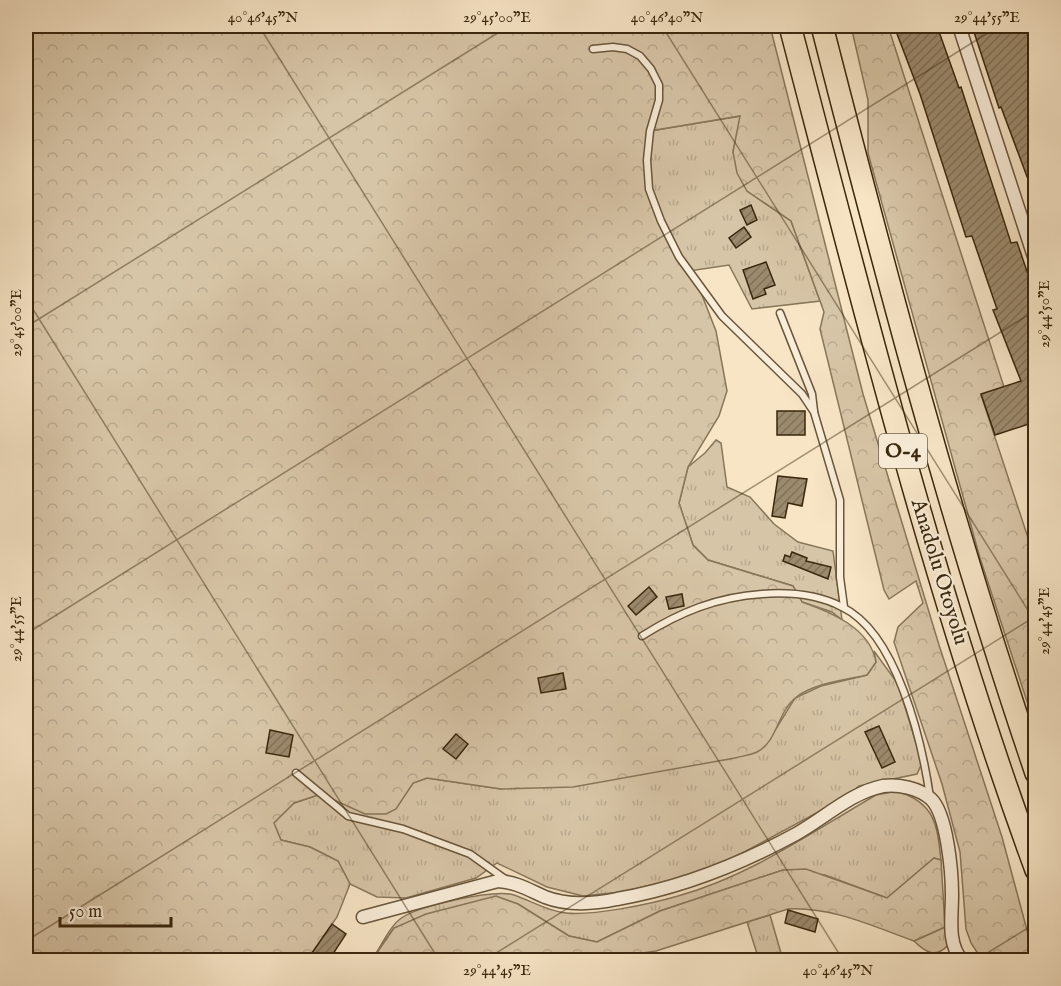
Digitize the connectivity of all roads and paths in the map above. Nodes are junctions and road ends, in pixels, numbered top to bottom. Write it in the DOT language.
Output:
graph roads {
  1 [pos="790,26"];
  2 [pos="822,26"];
  3 [pos="959,26"];
  4 [pos="593,49"];
  5 [pos="1034,255"];
  6 [pos="780,313"];
  7 [pos="814,412"];
  8 [pos="844,608"];
  9 [pos="642,636"];
  10 [pos="296,773"];
  11 [pos="1035,773"];
  12 [pos="930,798"];
  13 [pos="1035,870"];
  14 [pos="508,882"];
  15 [pos="363,917"];
  16 [pos="962,960"];
  1 -- 13 [label="highway, Anadolu Otoyolu / O-4"];
  2 -- 11 [label="highway, Anadolu Otoyolu / O-4"];
  3 -- 5 [label="street"];
  4 -- 7 [label="lane"];
  6 -- 7 [label="lane"];
  7 -- 8 [label="lane"];
  8 -- 9 [label="lane"];
  8 -- 12 [label="lane"];
  10 -- 14 [label="lane"];
  12 -- 14 [label="street"];
  12 -- 16 [label="street"];
  14 -- 15 [label="street"];
}
